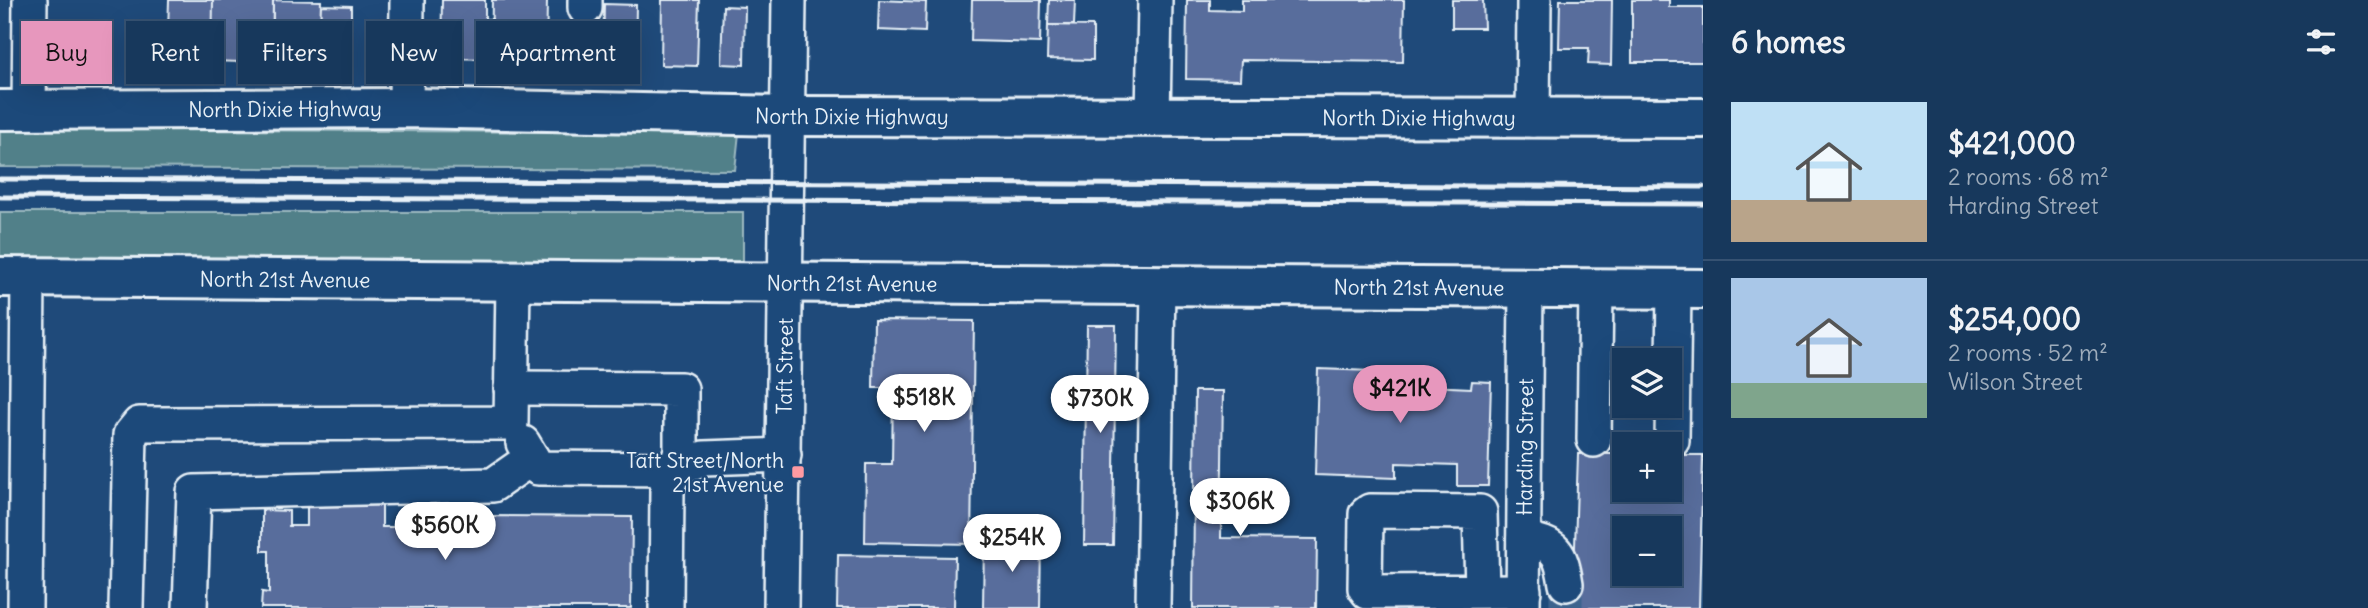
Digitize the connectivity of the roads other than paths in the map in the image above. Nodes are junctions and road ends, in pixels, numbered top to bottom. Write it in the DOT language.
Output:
graph roads {
  1 [pos="30,0"];
  2 [pos="407,0"];
  3 [pos="789,0"];
  4 [pos="1155,0"];
  5 [pos="1534,0"];
  6 [pos="406,108"];
  7 [pos="14,110"];
  8 [pos="789,116"];
  9 [pos="1703,118"];
  10 [pos="1153,119"];
  11 [pos="1533,120"];
  12 [pos="14,277"];
  13 [pos="513,280"];
  14 [pos="786,282"];
  15 [pos="1158,284"];
  16 [pos="1527,287"];
  17 [pos="1596,288"];
  18 [pos="1688,289"];
  19 [pos="511,387"];
  20 [pos="511,423"];
  21 [pos="1673,432"];
  22 [pos="1594,440"];
  23 [pos="784,455"];
  24 [pos="532,458"];
  25 [pos="674,469"];
  26 [pos="1524,539"];
  27 [pos="13,547"];
  28 [pos="1566,584"];
  29 [pos="1482,591"];
  30 [pos="1524,599"];
  31 [pos="25,608"];
  32 [pos="126,608"];
  33 [pos="190,608"];
  34 [pos="666,608"];
  35 [pos="781,608"];
  36 [pos="1153,608"];
  1 -- 7 [label="street"];
  2 -- 6 [label="street"];
  3 -- 8 [label="street, Taft Street"];
  4 -- 10 [label="street"];
  5 -- 11 [label="street"];
  6 -- 7 [label="main road, North Dixie Highway"];
  6 -- 8 [label="main road, North Dixie Highway"];
  8 -- 10 [label="main road, North Dixie Highway"];
  8 -- 14 [label="street, Taft Street"];
  9 -- 11 [label="main road, North Dixie Highway"];
  10 -- 11 [label="main road, North Dixie Highway"];
  12 -- 13 [label="main road, North 21st Avenue"];
  12 -- 27 [label="street"];
  13 -- 14 [label="main road, North 21st Avenue"];
  13 -- 19 [label="street"];
  14 -- 15 [label="main road, North 21st Avenue"];
  14 -- 23 [label="street, Taft Street"];
  15 -- 16 [label="main road, North 21st Avenue"];
  15 -- 36 [label="street"];
  16 -- 17 [label="main road, North 21st Avenue"];
  16 -- 26 [label="street, Harding Street"];
  17 -- 18 [label="main road, North 21st Avenue"];
  17 -- 22 [label="street"];
  18 -- 21 [label="street"];
  19 -- 20 [label="street"];
  19 -- 25 [label="street"];
  20 -- 24 [label="street"];
  20 -- 32 [label="street"];
  23 -- 25 [label="street"];
  23 -- 35 [label="street, Taft Street"];
  24 -- 25 [label="street"];
  24 -- 33 [label="street"];
  25 -- 34 [label="street"];
  26 -- 28 [label="street"];
  26 -- 30 [label="street, Harding Street"];
  27 -- 31 [label="street"];
  29 -- 30 [label="street"];
}
